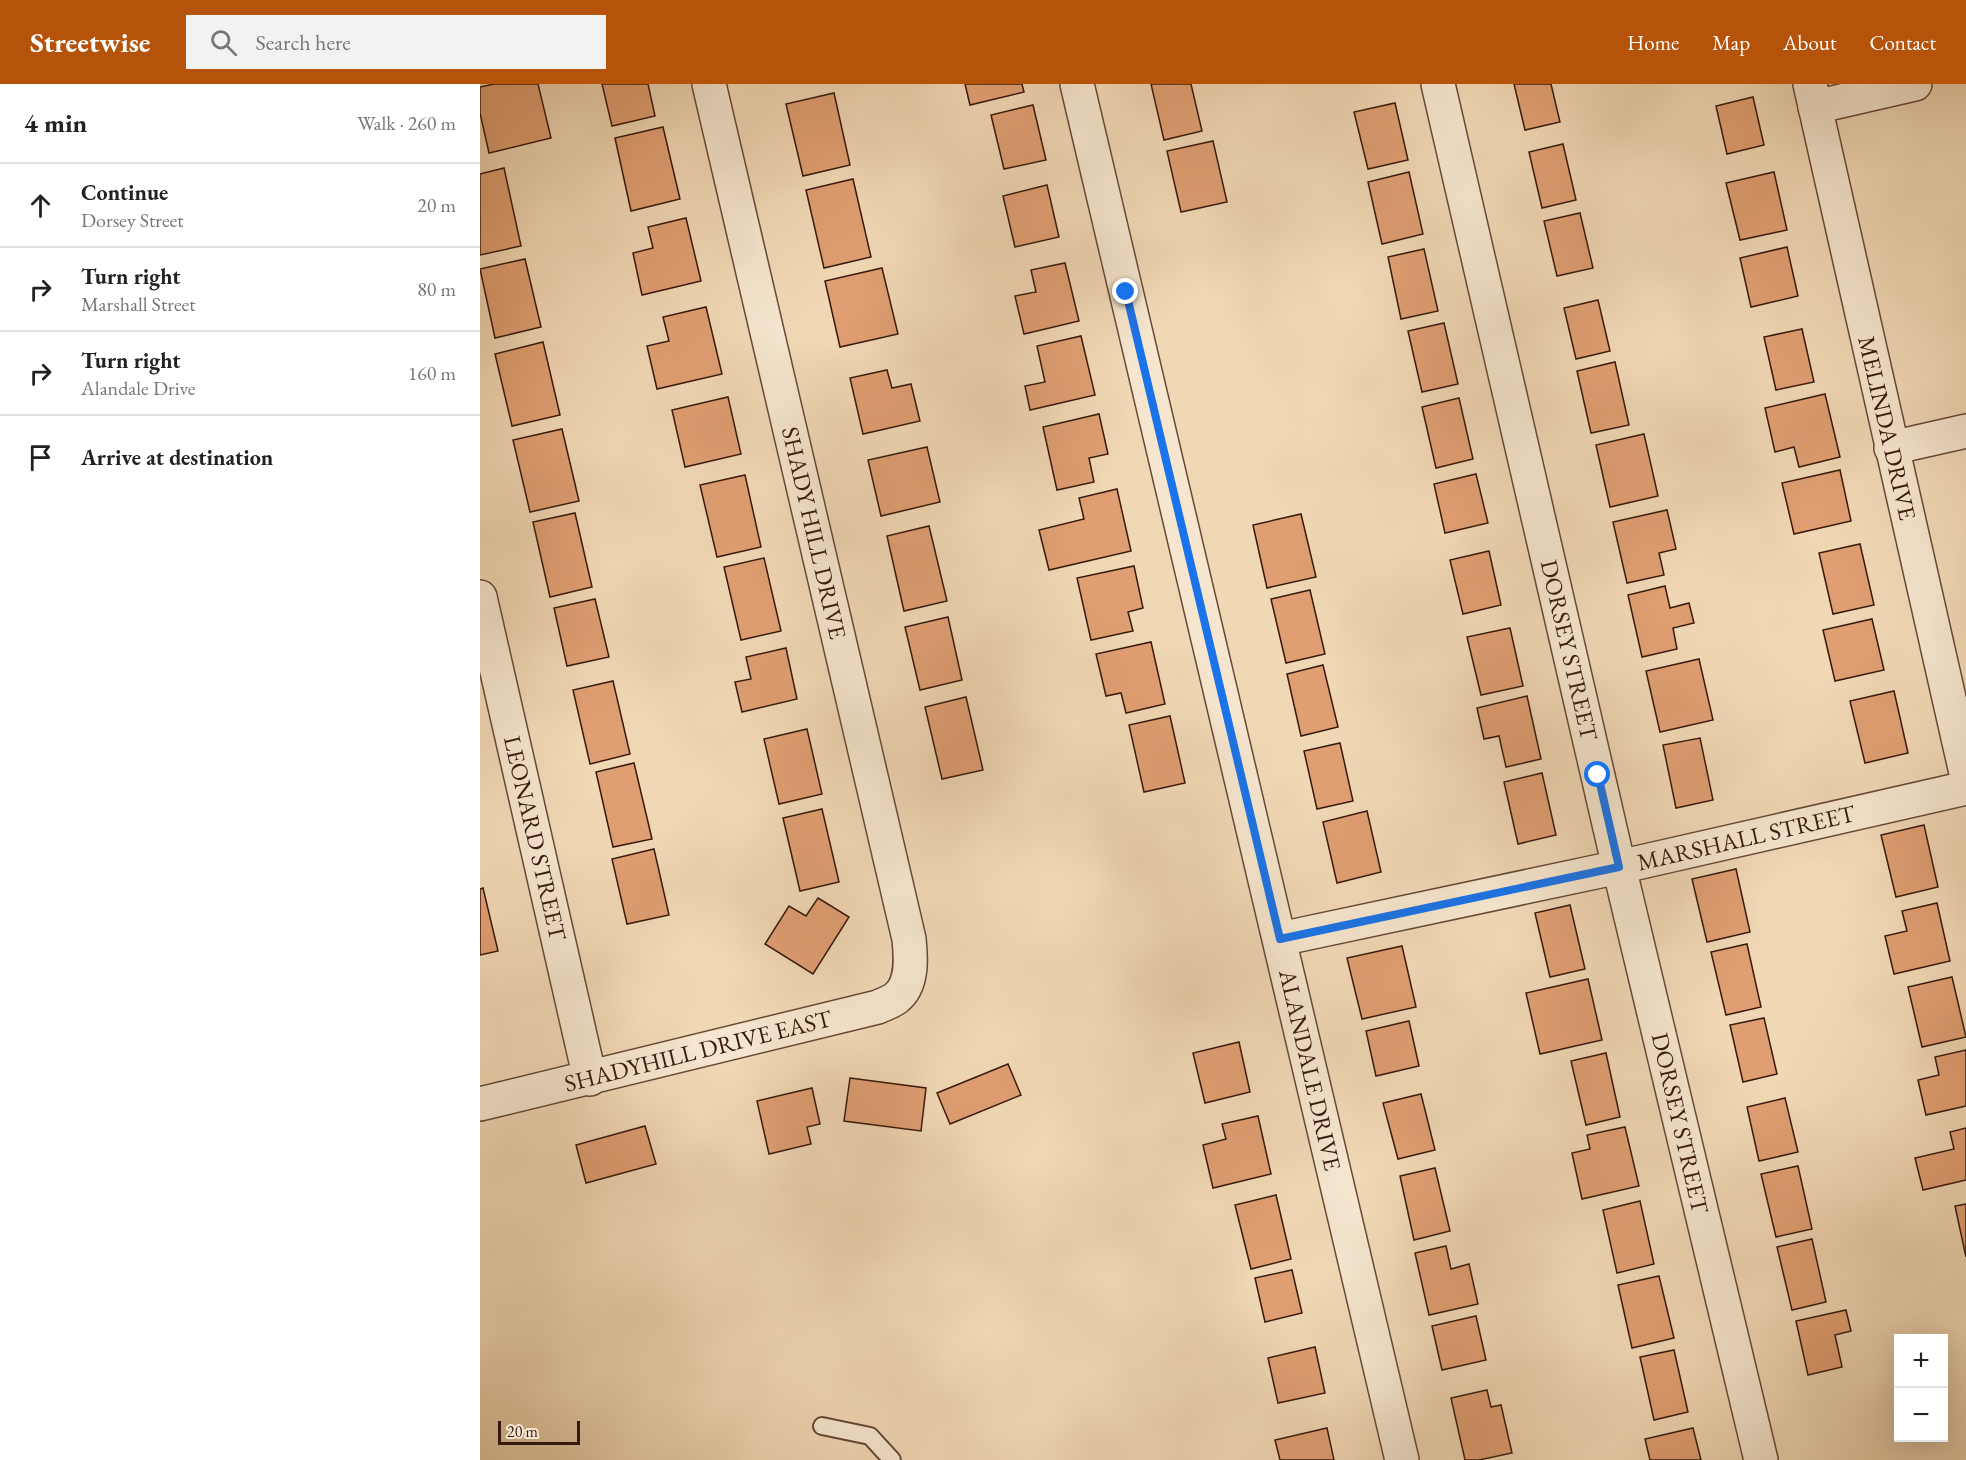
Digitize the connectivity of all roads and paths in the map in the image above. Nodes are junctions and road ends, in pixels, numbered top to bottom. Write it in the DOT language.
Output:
graph roads {
  1 [pos="710,84"];
  2 [pos="1077,84"];
  3 [pos="1438,84"];
  4 [pos="1915,84"];
  5 [pos="1812,95"];
  6 [pos="1966,431"];
  7 [pos="1891,448"];
  8 [pos="480,597"];
  9 [pos="1966,772"];
  10 [pos="1966,788"];
  11 [pos="1619,867"];
  12 [pos="1280,939"];
  13 [pos="907,982"];
  14 [pos="590,1079"];
  15 [pos="480,1104"];
  16 [pos="822,1426"];
  17 [pos="892,1460"];
  18 [pos="1401,1460"];
  19 [pos="1761,1460"];
  1 -- 13 [label="street, SHADY HILL DRIVE"];
  2 -- 12 [label="street, ALANDALE DRIVE"];
  3 -- 11 [label="street, DORSEY STREET"];
  4 -- 5 [label="street"];
  5 -- 7 [label="street, MELINDA DRIVE"];
  6 -- 7 [label="street"];
  7 -- 9 [label="street, MELINDA DRIVE"];
  8 -- 14 [label="street, LEONARD STREET"];
  10 -- 11 [label="street, MARSHALL STREET"];
  11 -- 12 [label="street, MARSHALL STREET"];
  11 -- 19 [label="street, DORSEY STREET"];
  12 -- 18 [label="street, ALANDALE DRIVE"];
  13 -- 14 [label="street, SHADYHILL DRIVE EAST"];
  14 -- 15 [label="street, SHADYHILL DRIVE EAST"];
  16 -- 17 [label="lane"];
}
